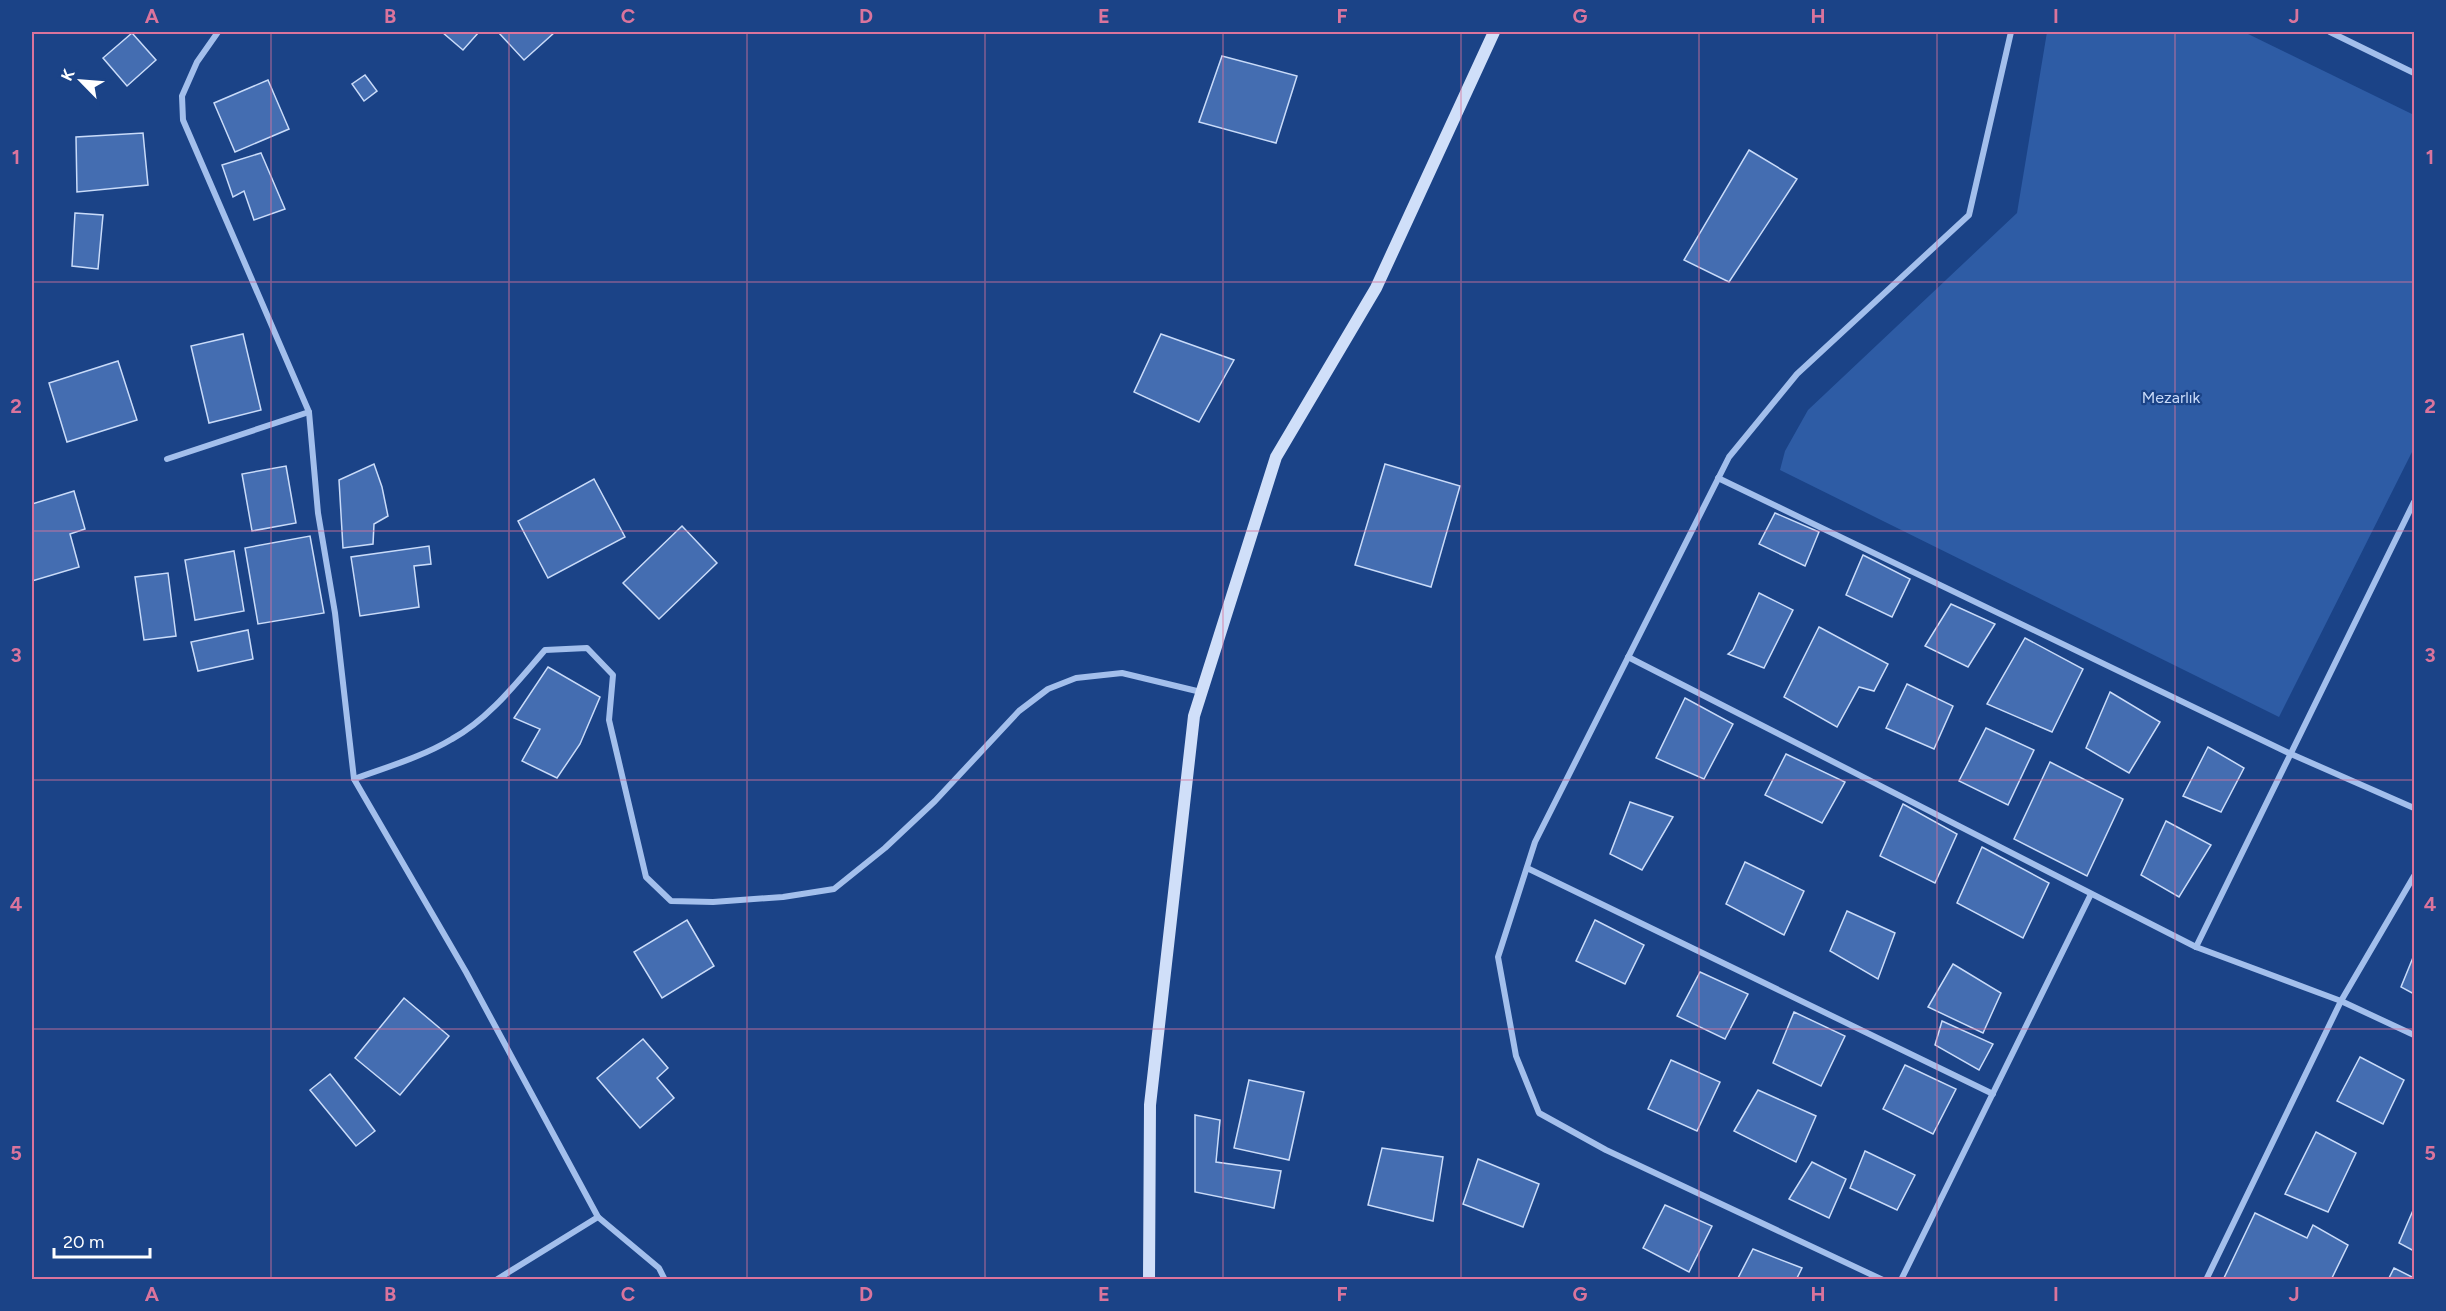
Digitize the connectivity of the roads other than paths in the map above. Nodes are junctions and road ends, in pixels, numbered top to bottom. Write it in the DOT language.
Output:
graph roads {
  1 [pos="218,32"];
  2 [pos="1494,32"];
  3 [pos="2011,32"];
  4 [pos="2330,32"];
  5 [pos="2415,73"];
  6 [pos="309,412"];
  7 [pos="167,459"];
  8 [pos="1718,478"];
  9 [pos="2415,502"];
  10 [pos="1628,657"];
  11 [pos="1201,692"];
  12 [pos="2291,754"];
  13 [pos="354,779"];
  14 [pos="2415,808"];
  15 [pos="1527,868"];
  16 [pos="2415,876"];
  17 [pos="2091,894"];
  18 [pos="2196,947"];
  19 [pos="2341,1001"];
  20 [pos="2415,1035"];
  21 [pos="1993,1094"];
  22 [pos="598,1217"];
  23 [pos="496,1280"];
  24 [pos="665,1280"];
  25 [pos="1149,1280"];
  26 [pos="1883,1280"];
  27 [pos="1901,1280"];
  28 [pos="2206,1280"];
  1 -- 6 [label="street"];
  2 -- 11 [label="street"];
  3 -- 8 [label="street"];
  4 -- 5 [label="street"];
  6 -- 7 [label="street"];
  6 -- 13 [label="street"];
  8 -- 10 [label="street"];
  8 -- 12 [label="street"];
  9 -- 12 [label="street"];
  10 -- 15 [label="street"];
  10 -- 17 [label="street"];
  11 -- 13 [label="street"];
  11 -- 25 [label="street"];
  12 -- 14 [label="street"];
  12 -- 18 [label="street"];
  13 -- 22 [label="street"];
  15 -- 21 [label="street"];
  15 -- 26 [label="street"];
  16 -- 19 [label="street"];
  17 -- 18 [label="street"];
  17 -- 21 [label="street"];
  18 -- 19 [label="street"];
  19 -- 20 [label="street"];
  19 -- 28 [label="street"];
  21 -- 27 [label="street"];
  22 -- 23 [label="street"];
  22 -- 24 [label="street"];
}
